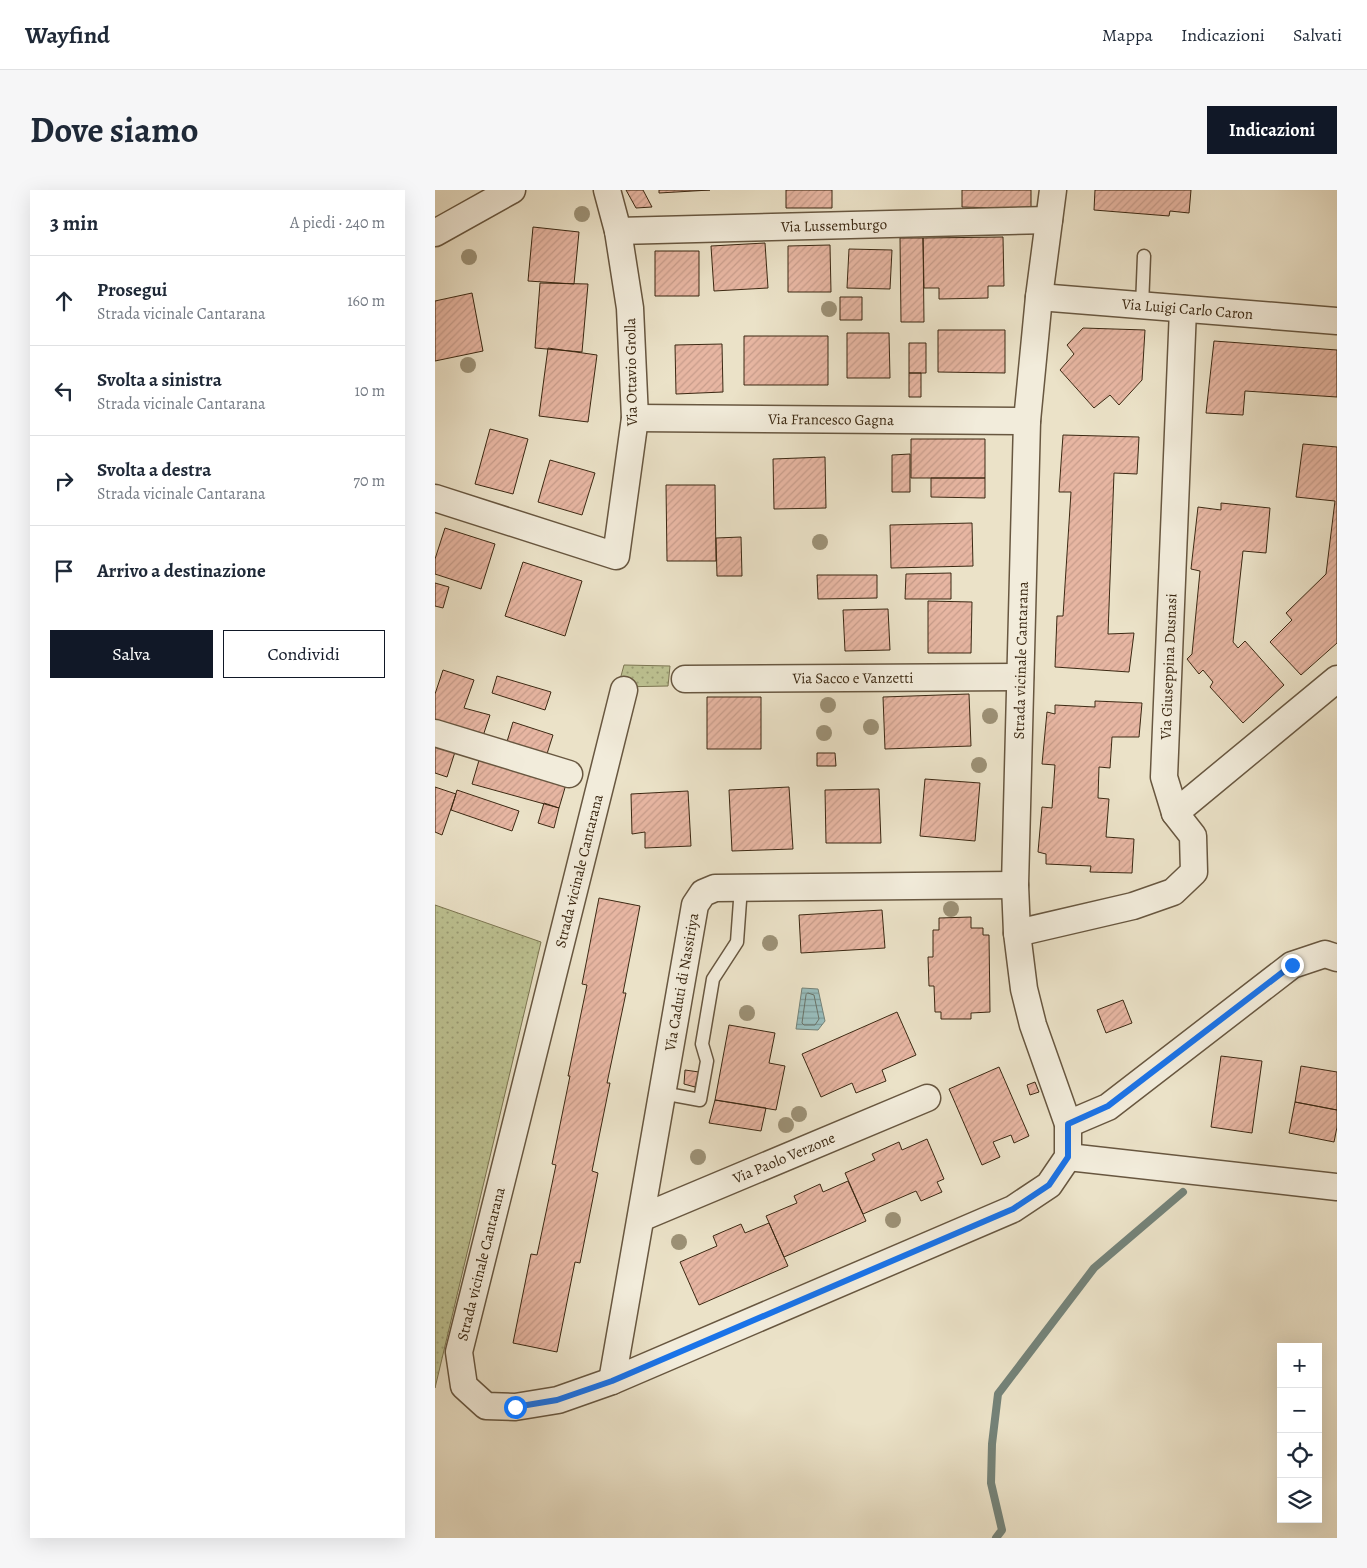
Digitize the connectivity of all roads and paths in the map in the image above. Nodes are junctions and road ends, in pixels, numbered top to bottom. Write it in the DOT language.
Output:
graph roads {
  1 [pos="512,190"];
  2 [pos="607,190"];
  3 [pos="1053,190"];
  4 [pos="1049,220"];
  5 [pos="618,231"];
  6 [pos="435,233"];
  7 [pos="1145,256"];
  8 [pos="1039,297"];
  9 [pos="1142,306"];
  10 [pos="1183,309"];
  11 [pos="1337,322"];
  12 [pos="635,418"];
  13 [pos="1027,421"];
  14 [pos="435,498"];
  15 [pos="1020,677"];
  16 [pos="685,679"];
  17 [pos="1337,679"];
  18 [pos="625,690"];
  19 [pos="435,732"];
  20 [pos="569,774"];
  21 [pos="1175,813"];
  22 [pos="1015,885"];
  23 [pos="741,887"];
  24 [pos="1017,932"];
  25 [pos="1337,958"];
  26 [pos="662,1094"];
  27 [pos="927,1098"];
  28 [pos="1068,1124"];
  29 [pos="1068,1157"];
  30 [pos="1337,1187"];
  31 [pos="641,1218"];
  32 [pos="612,1381"];
  1 -- 6 [label="street"];
  2 -- 5 [label="street, Via Ottavio Grolla"];
  3 -- 4 [label="street, Strada vicinale Cantarana"];
  4 -- 5 [label="street, Via Lussemburgo"];
  4 -- 8 [label="street, Strada vicinale Cantarana"];
  5 -- 12 [label="street, Via Ottavio Grolla"];
  7 -- 9 [label="lane"];
  8 -- 9 [label="street, Via Luigi Carlo Caron"];
  8 -- 13 [label="street, Strada vicinale Cantarana"];
  9 -- 10 [label="street, Via Luigi Carlo Caron"];
  10 -- 11 [label="street, Via Luigi Carlo Caron"];
  10 -- 21 [label="street, Via Giuseppina Dusnasi"];
  12 -- 13 [label="street, Via Francesco Gagna"];
  12 -- 14 [label="street, Via Ottavio Grolla"];
  13 -- 15 [label="street, Strada vicinale Cantarana"];
  15 -- 16 [label="street, Via Sacco e Vanzetti"];
  15 -- 22 [label="street, Strada vicinale Cantarana"];
  17 -- 21 [label="street"];
  18 -- 32 [label="street, Strada vicinale Cantarana"];
  19 -- 20 [label="street"];
  21 -- 24 [label="street"];
  22 -- 23 [label="street, Via Caduti di Nassiriya"];
  22 -- 24 [label="street, Strada vicinale Cantarana"];
  23 -- 26 [label="street, Via Caduti di Nassiriya"];
  23 -- 26 [label="lane"];
  24 -- 28 [label="street, Strada vicinale Cantarana"];
  25 -- 28 [label="street"];
  26 -- 31 [label="street, Via Caduti di Nassiriya"];
  27 -- 31 [label="street, Via Paolo Verzone"];
  28 -- 29 [label="street, Strada vicinale Cantarana"];
  29 -- 30 [label="street"];
  29 -- 32 [label="street, Strada vicinale Cantarana"];
  31 -- 32 [label="street, Via Caduti di Nassiriya"];
}
